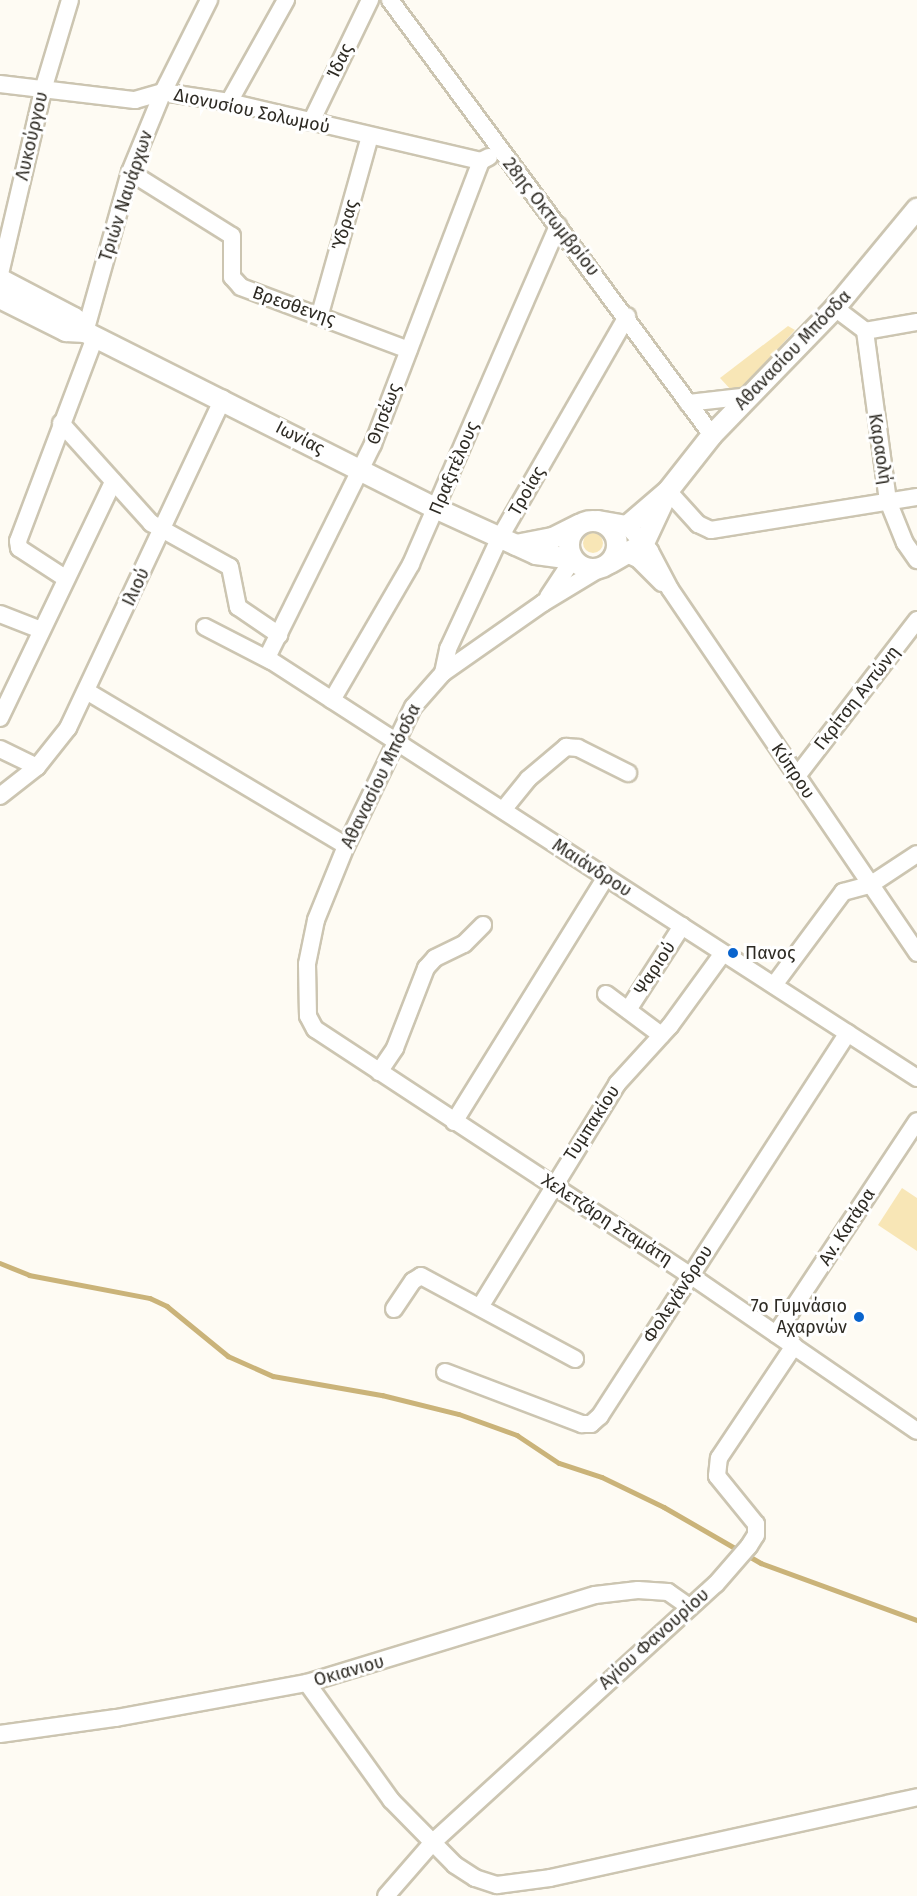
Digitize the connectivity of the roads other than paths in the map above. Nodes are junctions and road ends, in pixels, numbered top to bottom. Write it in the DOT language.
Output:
graph roads {
  1 [pos="70,0"];
  2 [pos="209,0"];
  3 [pos="286,0"];
  4 [pos="370,0"];
  5 [pos="390,0"];
  6 [pos="0,84"];
  7 [pos="43,90"];
  8 [pos="162,92"];
  9 [pos="229,102"];
  10 [pos="311,122"];
  11 [pos="370,136"];
  12 [pos="501,152"];
  13 [pos="481,161"];
  14 [pos="130,172"];
  15 [pos="917,209"];
  16 [pos="558,226"];
  17 [pos="0,276"];
  18 [pos="0,298"];
  19 [pos="836,308"];
  20 [pos="320,314"];
  21 [pos="627,315"];
  22 [pos="917,322"];
  23 [pos="865,331"];
  24 [pos="90,335"];
  25 [pos="409,350"];
  26 [pos="749,396"];
  27 [pos="223,399"];
  28 [pos="688,403"];
  29 [pos="62,423"];
  30 [pos="712,435"];
  31 [pos="362,469"];
  32 [pos="113,482"];
  33 [pos="668,491"];
  34 [pos="917,497"];
  35 [pos="888,501"];
  36 [pos="437,509"];
  37 [pos="589,523"];
  38 [pos="627,526"];
  39 [pos="162,529"];
  40 [pos="506,542"];
  41 [pos="644,543"];
  42 [pos="573,559"];
  43 [pos="917,560"];
  44 [pos="612,561"];
  45 [pos="65,578"];
  46 [pos="670,589"];
  47 [pos="543,603"];
  48 [pos="0,614"];
  49 [pos="917,620"];
  50 [pos="205,627"];
  51 [pos="41,630"];
  52 [pos="279,636"];
  53 [pos="269,659"];
  54 [pos="443,673"];
  55 [pos="88,692"];
  56 [pos="332,700"];
  57 [pos="0,718"];
  58 [pos="397,742"];
  59 [pos="0,749"];
  60 [pos="37,767"];
  61 [pos="628,773"];
  62 [pos="797,776"];
  63 [pos="0,795"];
  64 [pos="503,810"];
  65 [pos="346,846"];
  66 [pos="917,854"];
  67 [pos="606,877"];
  68 [pos="870,885"];
  69 [pos="483,924"];
  70 [pos="682,926"];
  71 [pos="723,952"];
  72 [pos="917,953"];
  73 [pos="774,985"];
  74 [pos="606,994"];
  75 [pos="305,1005"];
  76 [pos="628,1010"];
  77 [pos="849,1033"];
  78 [pos="661,1035"];
  79 [pos="379,1072"];
  80 [pos="917,1078"];
  81 [pos="917,1121"];
  82 [pos="454,1122"];
  83 [pos="553,1184"];
  84 [pos="690,1275"];
  85 [pos="480,1306"];
  86 [pos="394,1309"];
  87 [pos="776,1334"];
  88 [pos="794,1346"];
  89 [pos="575,1359"];
  90 [pos="445,1372"];
  91 [pos="917,1431"];
  92 [pos="688,1606"];
  93 [pos="307,1683"];
  94 [pos="0,1734"];
  95 [pos="917,1797"];
  96 [pos="432,1843"];
  97 [pos="386,1896"];
  1 -- 7 [label="street, Λυκούργου"];
  2 -- 8 [label="street, Τριών Ναυάρχων"];
  3 -- 9 [label="street"];
  4 -- 10 [label="street, Ίδας"];
  5 -- 12 [label="street, 28ης Οκτωμβρίου"];
  6 -- 7 [label="street, Διονυσίου Σολωμού"];
  7 -- 8 [label="street, Διονυσίου Σολωμού"];
  7 -- 17 [label="street, Λυκούργου"];
  8 -- 9 [label="street, Διονυσίου Σολωμού"];
  8 -- 14 [label="street, Τριών Ναυάρχων"];
  9 -- 10 [label="street, Διονυσίου Σολωμού"];
  10 -- 11 [label="street, Διονυσίου Σολωμού"];
  11 -- 13 [label="street, Διονυσίου Σολωμού"];
  11 -- 20 [label="street, Ύδρας"];
  12 -- 13 [label="street"];
  12 -- 16 [label="street, 28ης Οκτωμβρίου"];
  13 -- 25 [label="street, Θησέως"];
  14 -- 20 [label="street, Βρεσθενης"];
  14 -- 24 [label="street, Τριών Ναυάρχων"];
  15 -- 19 [label="main road, Αθανασίου Μπόσδα"];
  16 -- 21 [label="street, 28ης Οκτωμβρίου"];
  16 -- 36 [label="street, Πραξιτέλους"];
  17 -- 24 [label="main road, Ιωνίας"];
  18 -- 24 [label="main road, Ιωνίας"];
  19 -- 23 [label="street"];
  19 -- 26 [label="main road, Αθανασίου Μπόσδα"];
  20 -- 25 [label="street, Βρεσθενης"];
  21 -- 28 [label="street, 28ης Οκτωμβρίου"];
  21 -- 40 [label="street, Τροίας"];
  22 -- 23 [label="street"];
  23 -- 35 [label="street, Καραολή"];
  24 -- 27 [label="main road, Ιωνίας"];
  24 -- 29 [label="street, Τριών Ναυάρχων"];
  25 -- 31 [label="street, Θησέως"];
  26 -- 28 [label="street"];
  26 -- 30 [label="main road, Αθανασίου Μπόσδα"];
  27 -- 31 [label="main road, Ιωνίας"];
  27 -- 39 [label="street, Ιλιού"];
  28 -- 30 [label="street, 28ης Οκτωμβρίου"];
  29 -- 32 [label="street"];
  29 -- 45 [label="street, Τριών Ναυάρχων"];
  30 -- 33 [label="main road, Αθανασίου Μπόσδα"];
  31 -- 36 [label="main road, Ιωνίας"];
  31 -- 52 [label="street, Θησέως"];
  32 -- 39 [label="street"];
  32 -- 45 [label="street"];
  33 -- 35 [label="street"];
  33 -- 38 [label="main road, Αθανασίου Μπόσδα"];
  33 -- 41 [label="main road, Αθανασίου Μπόσδα"];
  34 -- 35 [label="street"];
  35 -- 43 [label="street, Καραολή"];
  36 -- 40 [label="main road, Ιωνίας"];
  36 -- 56 [label="street, Πραξιτέλους"];
  37 -- 38 [label="main road"];
  37 -- 40 [label="main road"];
  37 -- 42 [label="main road"];
  37 -- 44 [label="main road"];
  38 -- 41 [label="street, Κύπρου"];
  39 -- 52 [label="street"];
  39 -- 55 [label="street, Ιλιού"];
  40 -- 42 [label="main road, Ιωνίας"];
  40 -- 54 [label="street, Τροίας"];
  41 -- 44 [label="main road, Αθανασίου Μπόσδα"];
  41 -- 46 [label="street, Κύπρου"];
  42 -- 44 [label="main road"];
  42 -- 47 [label="street, Αθανασίου Μπόσδα"];
  44 -- 46 [label="street, Κύπρου"];
  44 -- 47 [label="street, Αθανασίου Μπόσδα"];
  45 -- 51 [label="street"];
  46 -- 62 [label="street, Κύπρου"];
  47 -- 54 [label="street, Αθανασίου Μπόσδα"];
  48 -- 51 [label="street"];
  49 -- 62 [label="street, Γκρίτση Αντώνη"];
  50 -- 53 [label="street, Μαιάνδρου"];
  51 -- 57 [label="street"];
  52 -- 53 [label="street, Θησέως"];
  53 -- 56 [label="street, Μαιάνδρου"];
  54 -- 58 [label="street, Αθανασίου Μπόσδα"];
  55 -- 60 [label="street, Ιλιού"];
  55 -- 65 [label="street"];
  56 -- 58 [label="street, Μαιάνδρου"];
  58 -- 64 [label="street, Μαιάνδρου"];
  58 -- 65 [label="street, Αθανασίου Μπόσδα"];
  59 -- 60 [label="street"];
  60 -- 63 [label="street, Ιλιού"];
  61 -- 64 [label="street"];
  62 -- 68 [label="street, Κύπρου"];
  64 -- 67 [label="street, Μαιάνδρου"];
  65 -- 75 [label="street, Αθανασίου Μπόσδα"];
  66 -- 68 [label="street"];
  67 -- 70 [label="street, Μαιάνδρου"];
  67 -- 82 [label="street"];
  68 -- 72 [label="street, Κύπρου"];
  68 -- 73 [label="street"];
  69 -- 79 [label="street"];
  70 -- 71 [label="street, Μαιάνδρου"];
  70 -- 76 [label="street, Ψαριού"];
  71 -- 73 [label="street, Μαιάνδρου"];
  71 -- 78 [label="street, Τυμπακίου"];
  73 -- 77 [label="street, Μαιάνδρου"];
  74 -- 76 [label="street"];
  75 -- 79 [label="street, Χελετζάρη Σταμάτη"];
  76 -- 78 [label="street"];
  77 -- 80 [label="street, Μαιάνδρου"];
  77 -- 84 [label="street, Φολεγάνδρου"];
  78 -- 83 [label="street, Τυμπακίου"];
  79 -- 82 [label="street, Χελετζάρη Σταμάτη"];
  81 -- 87 [label="street, Αν. Κατάρα"];
  82 -- 83 [label="street, Χελετζάρη Σταμάτη"];
  83 -- 84 [label="street, Χελετζάρη Σταμάτη"];
  83 -- 85 [label="street, Τυμπακίου"];
  84 -- 87 [label="street, Χελετζάρη Σταμάτη"];
  84 -- 90 [label="street, Φολεγάνδρου"];
  85 -- 86 [label="street"];
  85 -- 89 [label="street"];
  87 -- 88 [label="street, Χελετζάρη Σταμάτη"];
  88 -- 91 [label="street, Χελετζάρη Σταμάτη"];
  88 -- 92 [label="street, Αγίου Φανουρίου"];
  92 -- 93 [label="street, Οκιανιου"];
  92 -- 96 [label="street, Αγίου Φανουρίου"];
  93 -- 94 [label="street, Οκιανιου"];
  93 -- 96 [label="street"];
  95 -- 96 [label="street"];
  96 -- 97 [label="street, Αγίου Φανουρίου"];
}
